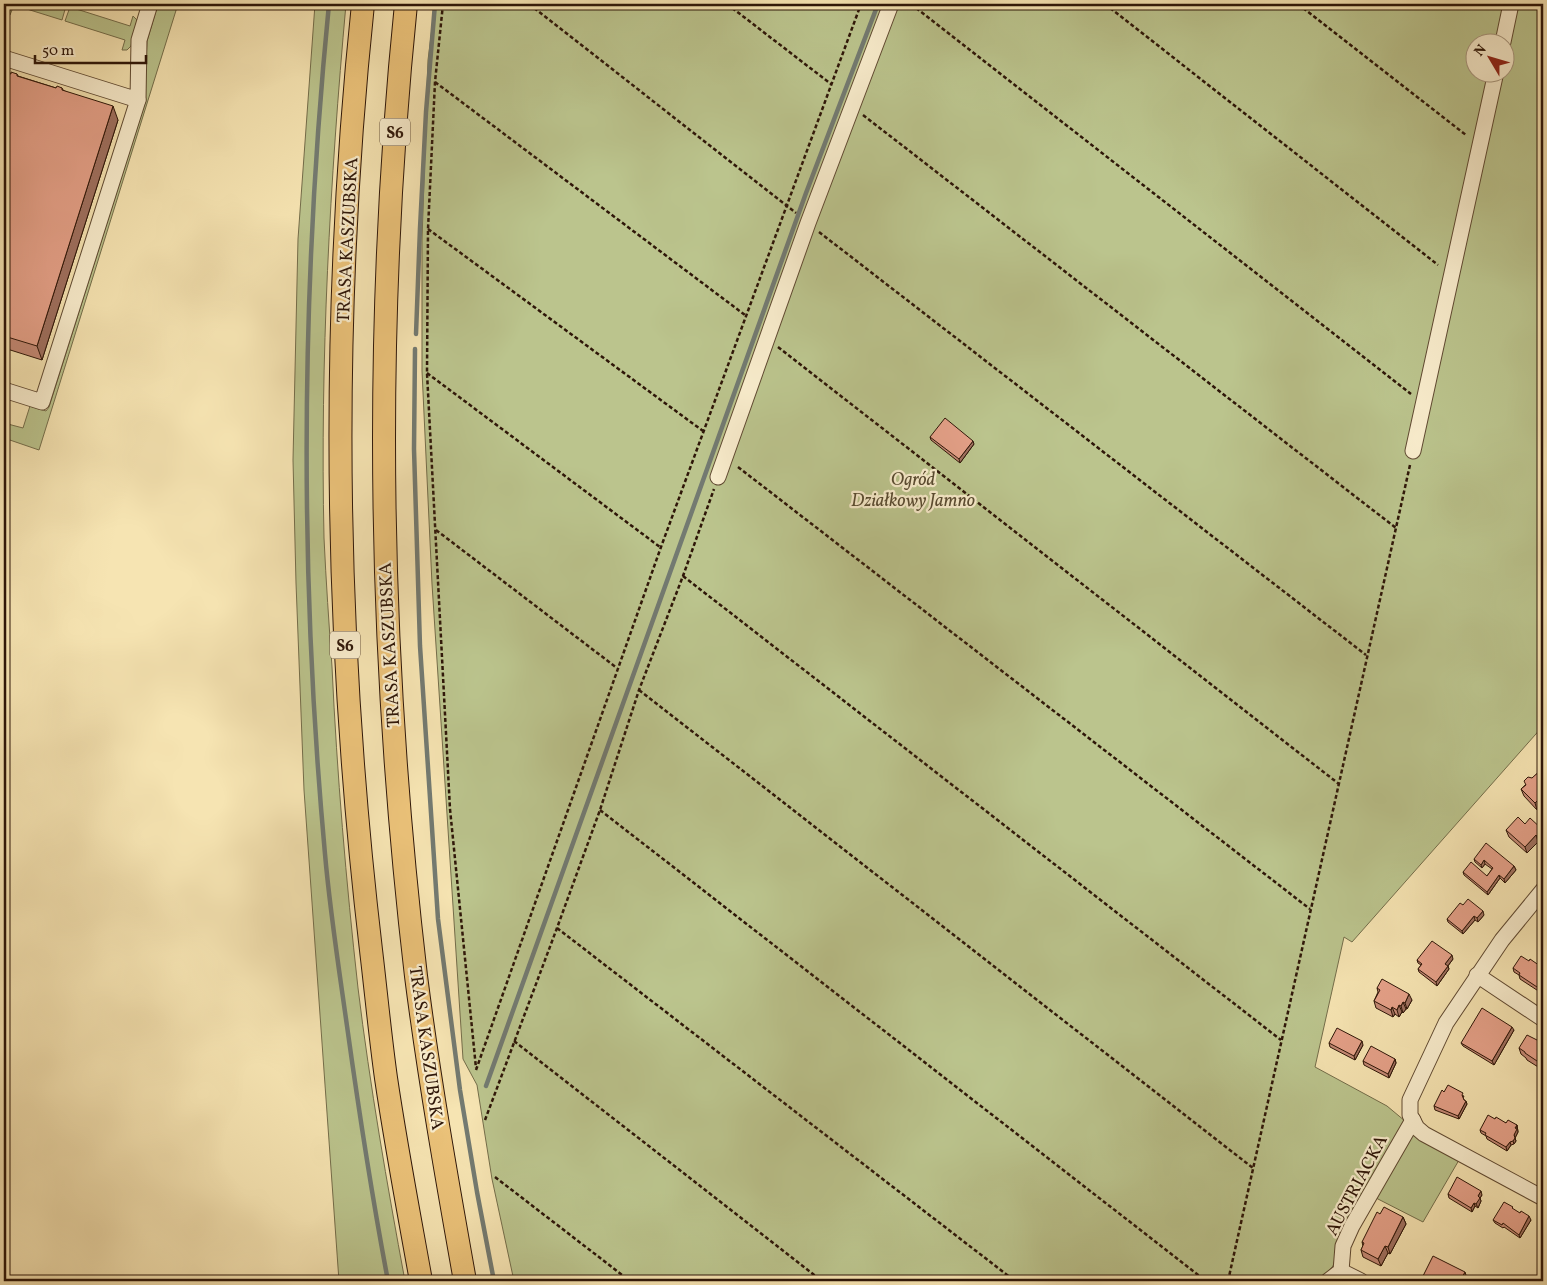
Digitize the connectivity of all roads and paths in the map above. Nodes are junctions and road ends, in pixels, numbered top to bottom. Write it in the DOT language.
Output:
graph roads {
  1 [pos="150,4"];
  2 [pos="363,4"];
  3 [pos="406,4"];
  4 [pos="443,4"];
  5 [pos="529,4"];
  6 [pos="727,4"];
  7 [pos="861,4"];
  8 [pos="892,4"];
  9 [pos="911,4"];
  10 [pos="1104,4"];
  11 [pos="1298,4"];
  12 [pos="1511,4"];
  13 [pos="1504,32"];
  14 [pos="4,58"];
  15 [pos="435,82"];
  16 [pos="1494,82"];
  17 [pos="831,84"];
  18 [pos="138,100"];
  19 [pos="852,107"];
  20 [pos="1480,145"];
  21 [pos="787,205"];
  22 [pos="808,223"];
  23 [pos="428,229"];
  24 [pos="1452,276"];
  25 [pos="746,316"];
  26 [pos="768,339"];
  27 [pos="427,373"];
  28 [pos="4,390"];
  29 [pos="1424,405"];
  30 [pos="703,431"];
  31 [pos="1413,451"];
  32 [pos="726,458"];
  33 [pos="718,477"];
  34 [pos="1396,528"];
  35 [pos="436,530"];
  36 [pos="661,547"];
  37 [pos="683,576"];
  38 [pos="1366,656"];
  39 [pos="618,668"];
  40 [pos="640,690"];
  41 [pos="1339,784"];
  42 [pos="600,810"];
  43 [pos="1543,890"];
  44 [pos="1310,910"];
  45 [pos="557,928"];
  46 [pos="1477,975"];
  47 [pos="1543,1019"];
  48 [pos="1281,1040"];
  49 [pos="514,1041"];
  50 [pos="485,1120"];
  51 [pos="1413,1120"];
  52 [pos="1253,1168"];
  53 [pos="495,1177"];
  54 [pos="1543,1198"];
  55 [pos="1341,1271"];
  56 [pos="421,1281"];
  57 [pos="465,1281"];
  58 [pos="630,1281"];
  59 [pos="822,1281"];
  60 [pos="1015,1281"];
  61 [pos="1206,1281"];
  62 [pos="1228,1281"];
  63 [pos="1328,1281"];
  64 [pos="1361,1281"];
  1 -- 18 [label="street"];
  2 -- 56 [label="highway, TRASA KASZUBSKA / S6"];
  3 -- 57 [label="highway, TRASA KASZUBSKA / S6"];
  4 -- 15 [label="path"];
  5 -- 21 [label="path"];
  6 -- 17 [label="path"];
  7 -- 17 [label="path"];
  8 -- 19 [label="street"];
  9 -- 29 [label="path"];
  10 -- 24 [label="path"];
  11 -- 20 [label="path"];
  12 -- 13 [label="street"];
  14 -- 18 [label="street"];
  15 -- 23 [label="path"];
  15 -- 25 [label="path"];
  16 -- 20 [label="street"];
  17 -- 21 [label="path"];
  18 -- 28 [label="street"];
  19 -- 22 [label="street"];
  19 -- 34 [label="path"];
  20 -- 24 [label="street"];
  21 -- 22 [label="path"];
  21 -- 25 [label="path"];
  22 -- 26 [label="street"];
  22 -- 38 [label="path"];
  23 -- 27 [label="path"];
  23 -- 30 [label="path"];
  24 -- 29 [label="street"];
  25 -- 30 [label="path"];
  26 -- 32 [label="street"];
  26 -- 41 [label="path"];
  27 -- 35 [label="path"];
  27 -- 36 [label="path"];
  29 -- 31 [label="street"];
  30 -- 36 [label="path"];
  31 -- 34 [label="path"];
  32 -- 33 [label="street"];
  32 -- 44 [label="path"];
  33 -- 37 [label="path"];
  34 -- 38 [label="path"];
  35 -- 39 [label="path"];
  35 -- 39 [label="path"];
  36 -- 39 [label="path"];
  37 -- 40 [label="path"];
  37 -- 48 [label="path"];
  38 -- 41 [label="path"];
  40 -- 42 [label="path"];
  40 -- 52 [label="path"];
  41 -- 44 [label="path"];
  42 -- 45 [label="path"];
  42 -- 61 [label="path"];
  43 -- 46 [label="street"];
  44 -- 48 [label="path"];
  45 -- 49 [label="path"];
  45 -- 60 [label="path"];
  46 -- 47 [label="street"];
  46 -- 51 [label="street"];
  48 -- 52 [label="path"];
  49 -- 50 [label="path"];
  49 -- 59 [label="path"];
  51 -- 54 [label="street"];
  51 -- 55 [label="street, AUSTRIACKA"];
  52 -- 62 [label="path"];
  53 -- 58 [label="path"];
  55 -- 63 [label="street"];
  55 -- 64 [label="street"];
}
